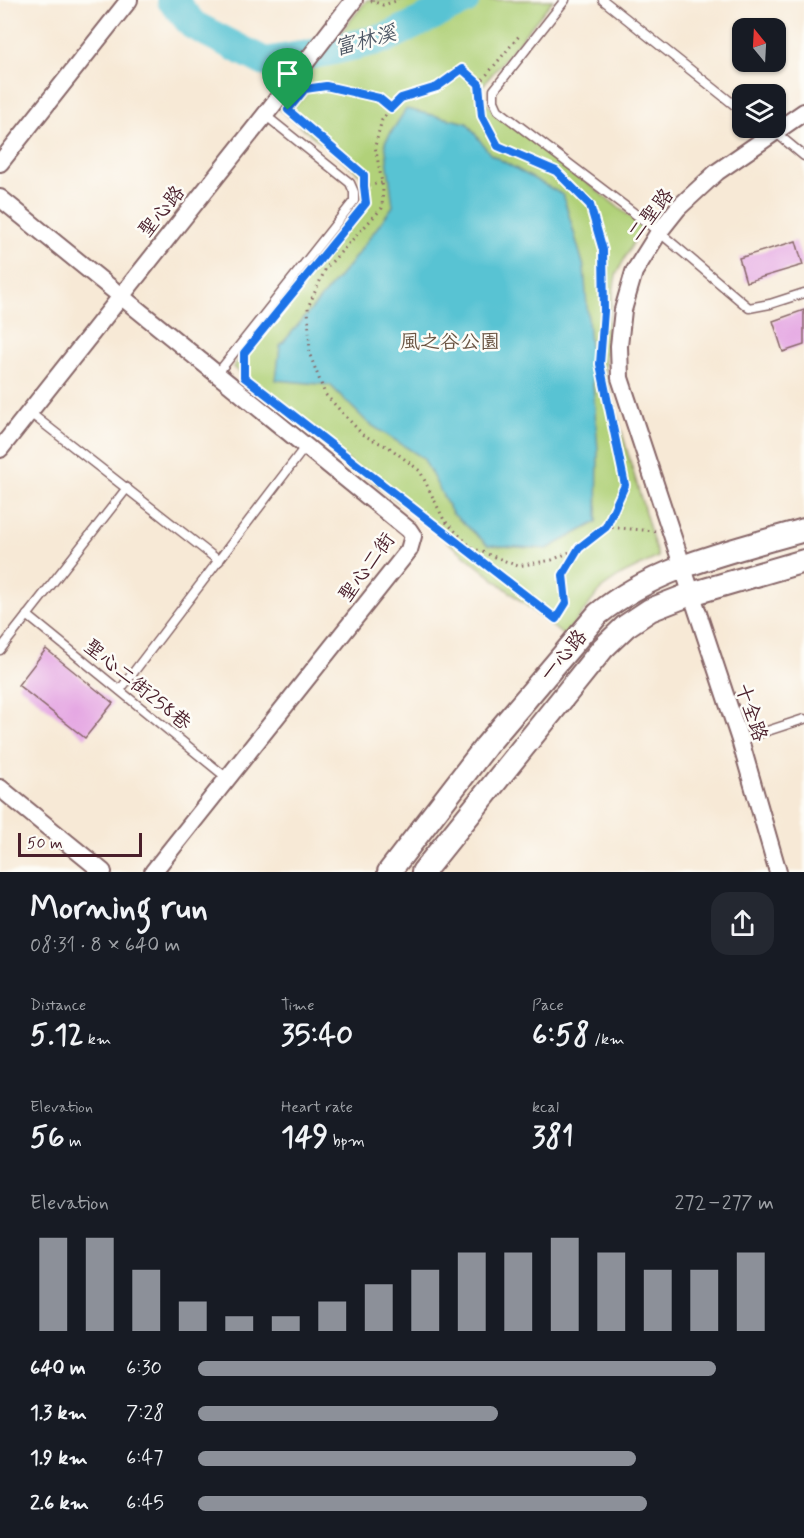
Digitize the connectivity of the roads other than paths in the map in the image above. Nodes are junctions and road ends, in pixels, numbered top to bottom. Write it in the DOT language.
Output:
graph roads {
  1 [pos="129,0"];
  2 [pos="354,0"];
  3 [pos="565,0"];
  4 [pos="603,0"];
  5 [pos="732,103"];
  6 [pos="804,112"];
  7 [pos="265,115"];
  8 [pos="786,122"];
  9 [pos="760,138"];
  10 [pos="780,138"];
  11 [pos="804,156"];
  12 [pos="0,163"];
  13 [pos="0,198"];
  14 [pos="659,232"];
  15 [pos="804,294"];
  16 [pos="119,297"];
  17 [pos="217,374"];
  18 [pos="29,412"];
  19 [pos="305,447"];
  20 [pos="0,448"];
  21 [pos="127,488"];
  22 [pos="804,530"];
  23 [pos="219,561"];
  24 [pos="804,561"];
  25 [pos="682,566"];
  26 [pos="692,594"];
  27 [pos="27,615"];
  28 [pos="0,650"];
  29 [pos="120,690"];
  30 [pos="804,719"];
  31 [pos="740,740"];
  32 [pos="227,778"];
  33 [pos="0,788"];
  34 [pos="103,872"];
  35 [pos="153,872"];
  36 [pos="389,872"];
  37 [pos="423,872"];
  38 [pos="778,872"];
  1 -- 12 [label="street"];
  2 -- 7 [label="street, 聖心路"];
  3 -- 14 [label="lane"];
  4 -- 5 [label="lane"];
  6 -- 8 [label="street, 二聖路"];
  7 -- 16 [label="street, 聖心路"];
  7 -- 17 [label="lane"];
  9 -- 14 [label="street, 二聖路"];
  10 -- 11 [label="lane"];
  13 -- 16 [label="street, 聖心二街"];
  14 -- 15 [label="lane"];
  14 -- 25 [label="street, 二聖路"];
  16 -- 17 [label="street, 聖心二街"];
  16 -- 18 [label="street, 聖心路"];
  17 -- 19 [label="street, 聖心二街"];
  18 -- 20 [label="street, 聖心路"];
  18 -- 21 [label="lane"];
  19 -- 23 [label="lane"];
  19 -- 32 [label="street, 聖心二街"];
  21 -- 23 [label="lane"];
  21 -- 27 [label="lane"];
  22 -- 25 [label="street, 一心路"];
  23 -- 29 [label="lane"];
  24 -- 26 [label="street, 一心路"];
  25 -- 26 [label="street, 十全路"];
  25 -- 36 [label="street, 一心路"];
  26 -- 31 [label="street, 十全路"];
  26 -- 37 [label="street, 一心路"];
  27 -- 28 [label="lane"];
  27 -- 29 [label="lane, 聖心二街258巷"];
  29 -- 32 [label="lane, 聖心二街258巷"];
  30 -- 31 [label="lane"];
  31 -- 38 [label="street, 十全路"];
  32 -- 35 [label="street, 聖心二街"];
  33 -- 34 [label="street"];
}
